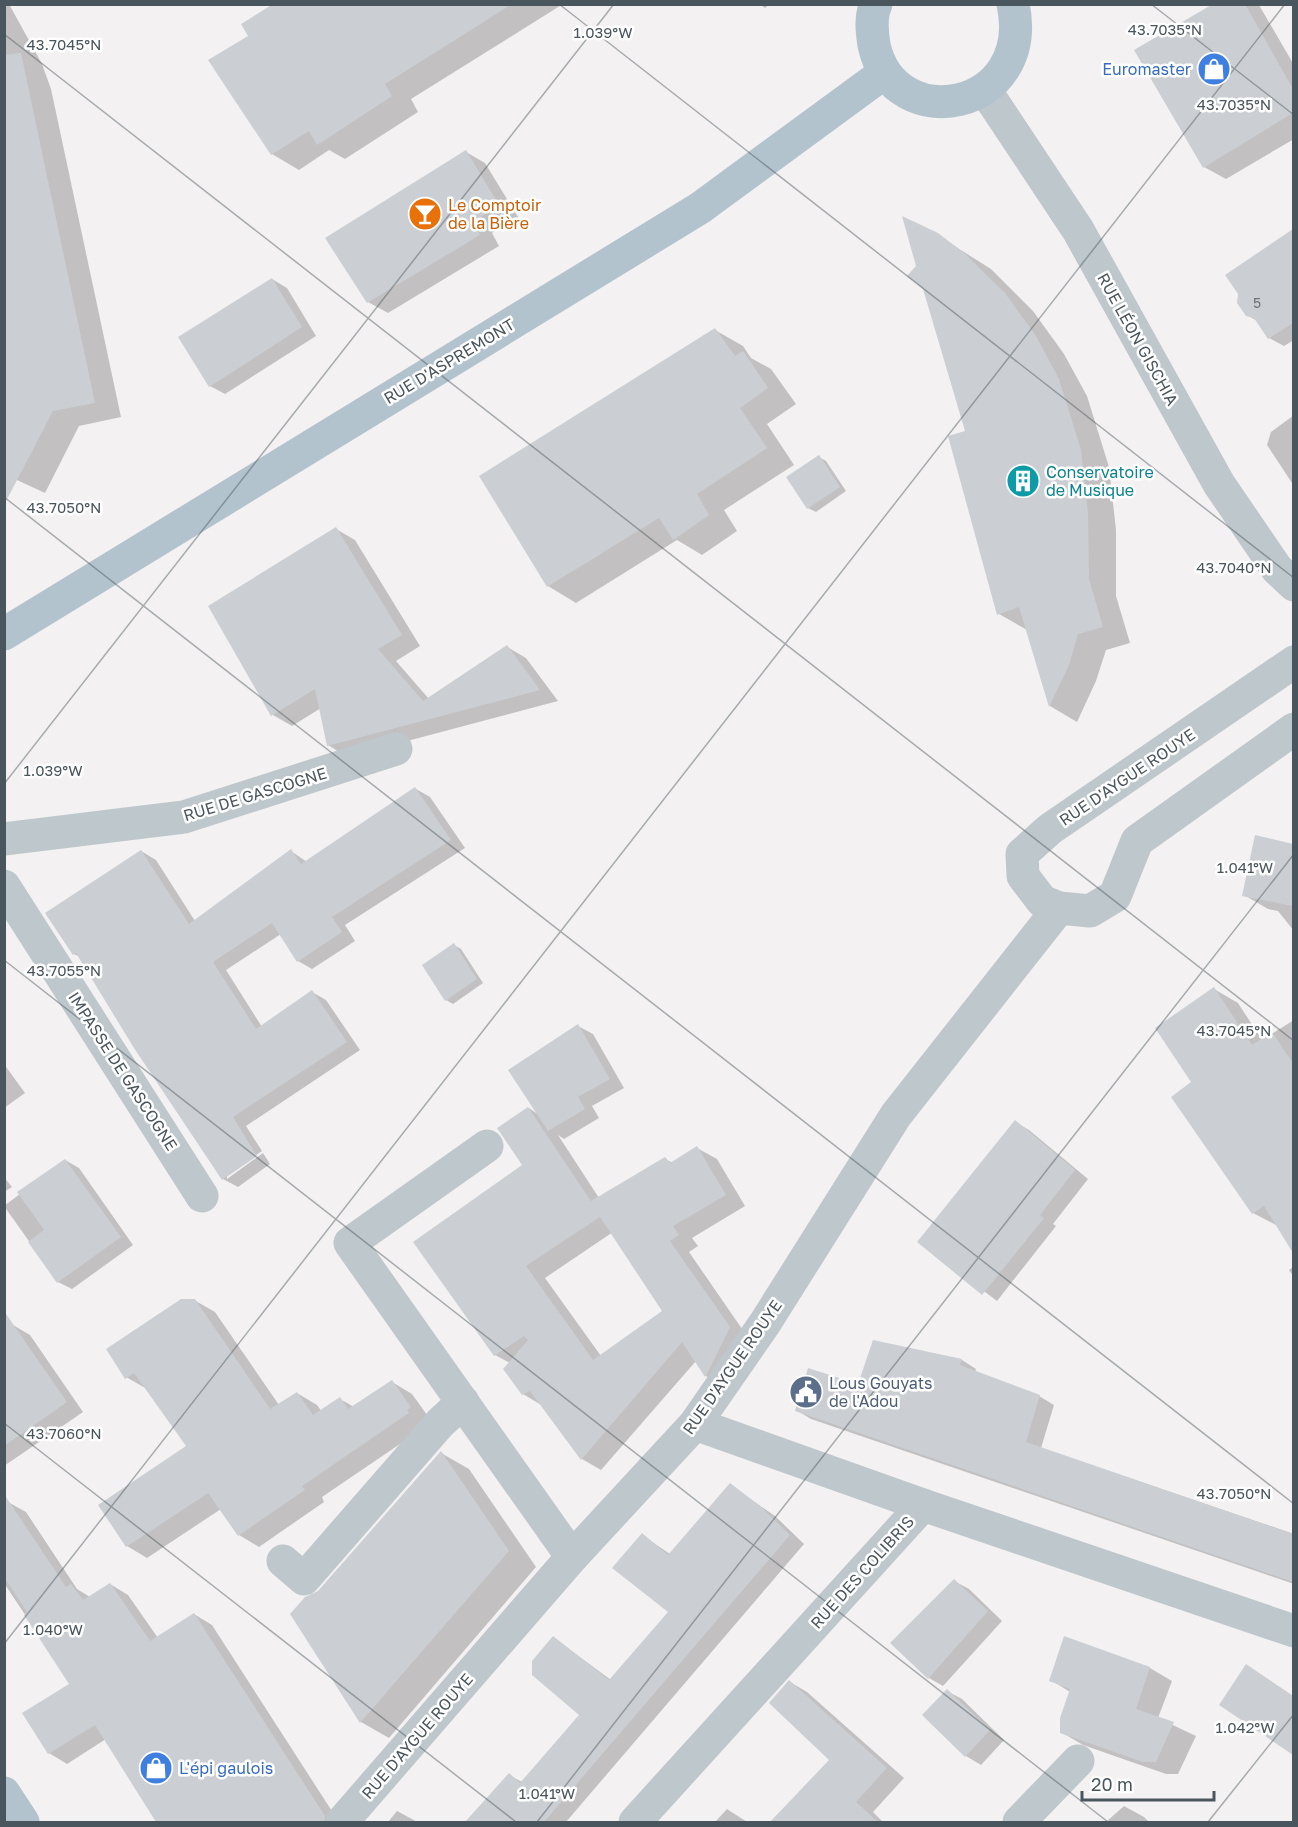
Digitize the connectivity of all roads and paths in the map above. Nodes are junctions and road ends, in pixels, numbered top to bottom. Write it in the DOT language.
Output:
graph roads {
  1 [pos="876,4"];
  2 [pos="1013,4"];
  3 [pos="884,73"];
  4 [pos="985,90"];
  5 [pos="1293,585"];
  6 [pos="4,634"];
  7 [pos="1293,662"];
  8 [pos="1293,729"];
  9 [pos="396,749"];
  10 [pos="4,838"];
  11 [pos="4,886"];
  12 [pos="1059,908"];
  13 [pos="487,1146"];
  14 [pos="202,1196"];
  15 [pos="463,1402"];
  16 [pos="696,1424"];
  17 [pos="923,1506"];
  18 [pos="572,1557"];
  19 [pos="283,1561"];
  20 [pos="1293,1631"];
  21 [pos="1078,1761"];
  22 [pos="4,1793"];
  23 [pos="23,1822"];
  24 [pos="342,1822"];
  25 [pos="635,1822"];
  26 [pos="1019,1822"];
  1 -- 3 [label="main road"];
  2 -- 4 [label="main road"];
  3 -- 4 [label="main road"];
  3 -- 6 [label="main road, RUE D'ASPREMONT"];
  4 -- 5 [label="street, RUE LÉON GISCHIA"];
  7 -- 12 [label="street, RUE D'AYGUE ROUYE"];
  8 -- 12 [label="street, RUE D'AYGUE ROUYE"];
  9 -- 10 [label="street, RUE DE GASCOGNE"];
  11 -- 14 [label="street, IMPASSE DE GASCOGNE"];
  12 -- 16 [label="street, RUE D'AYGUE ROUYE"];
  13 -- 15 [label="street"];
  15 -- 18 [label="street"];
  15 -- 19 [label="street"];
  16 -- 17 [label="street"];
  16 -- 18 [label="street, RUE D'AYGUE ROUYE"];
  17 -- 20 [label="street, RUE DES COLIBRIS"];
  17 -- 25 [label="street, RUE DES COLIBRIS"];
  18 -- 24 [label="street, RUE D'AYGUE ROUYE"];
  21 -- 26 [label="street"];
  22 -- 23 [label="main road"];
}
